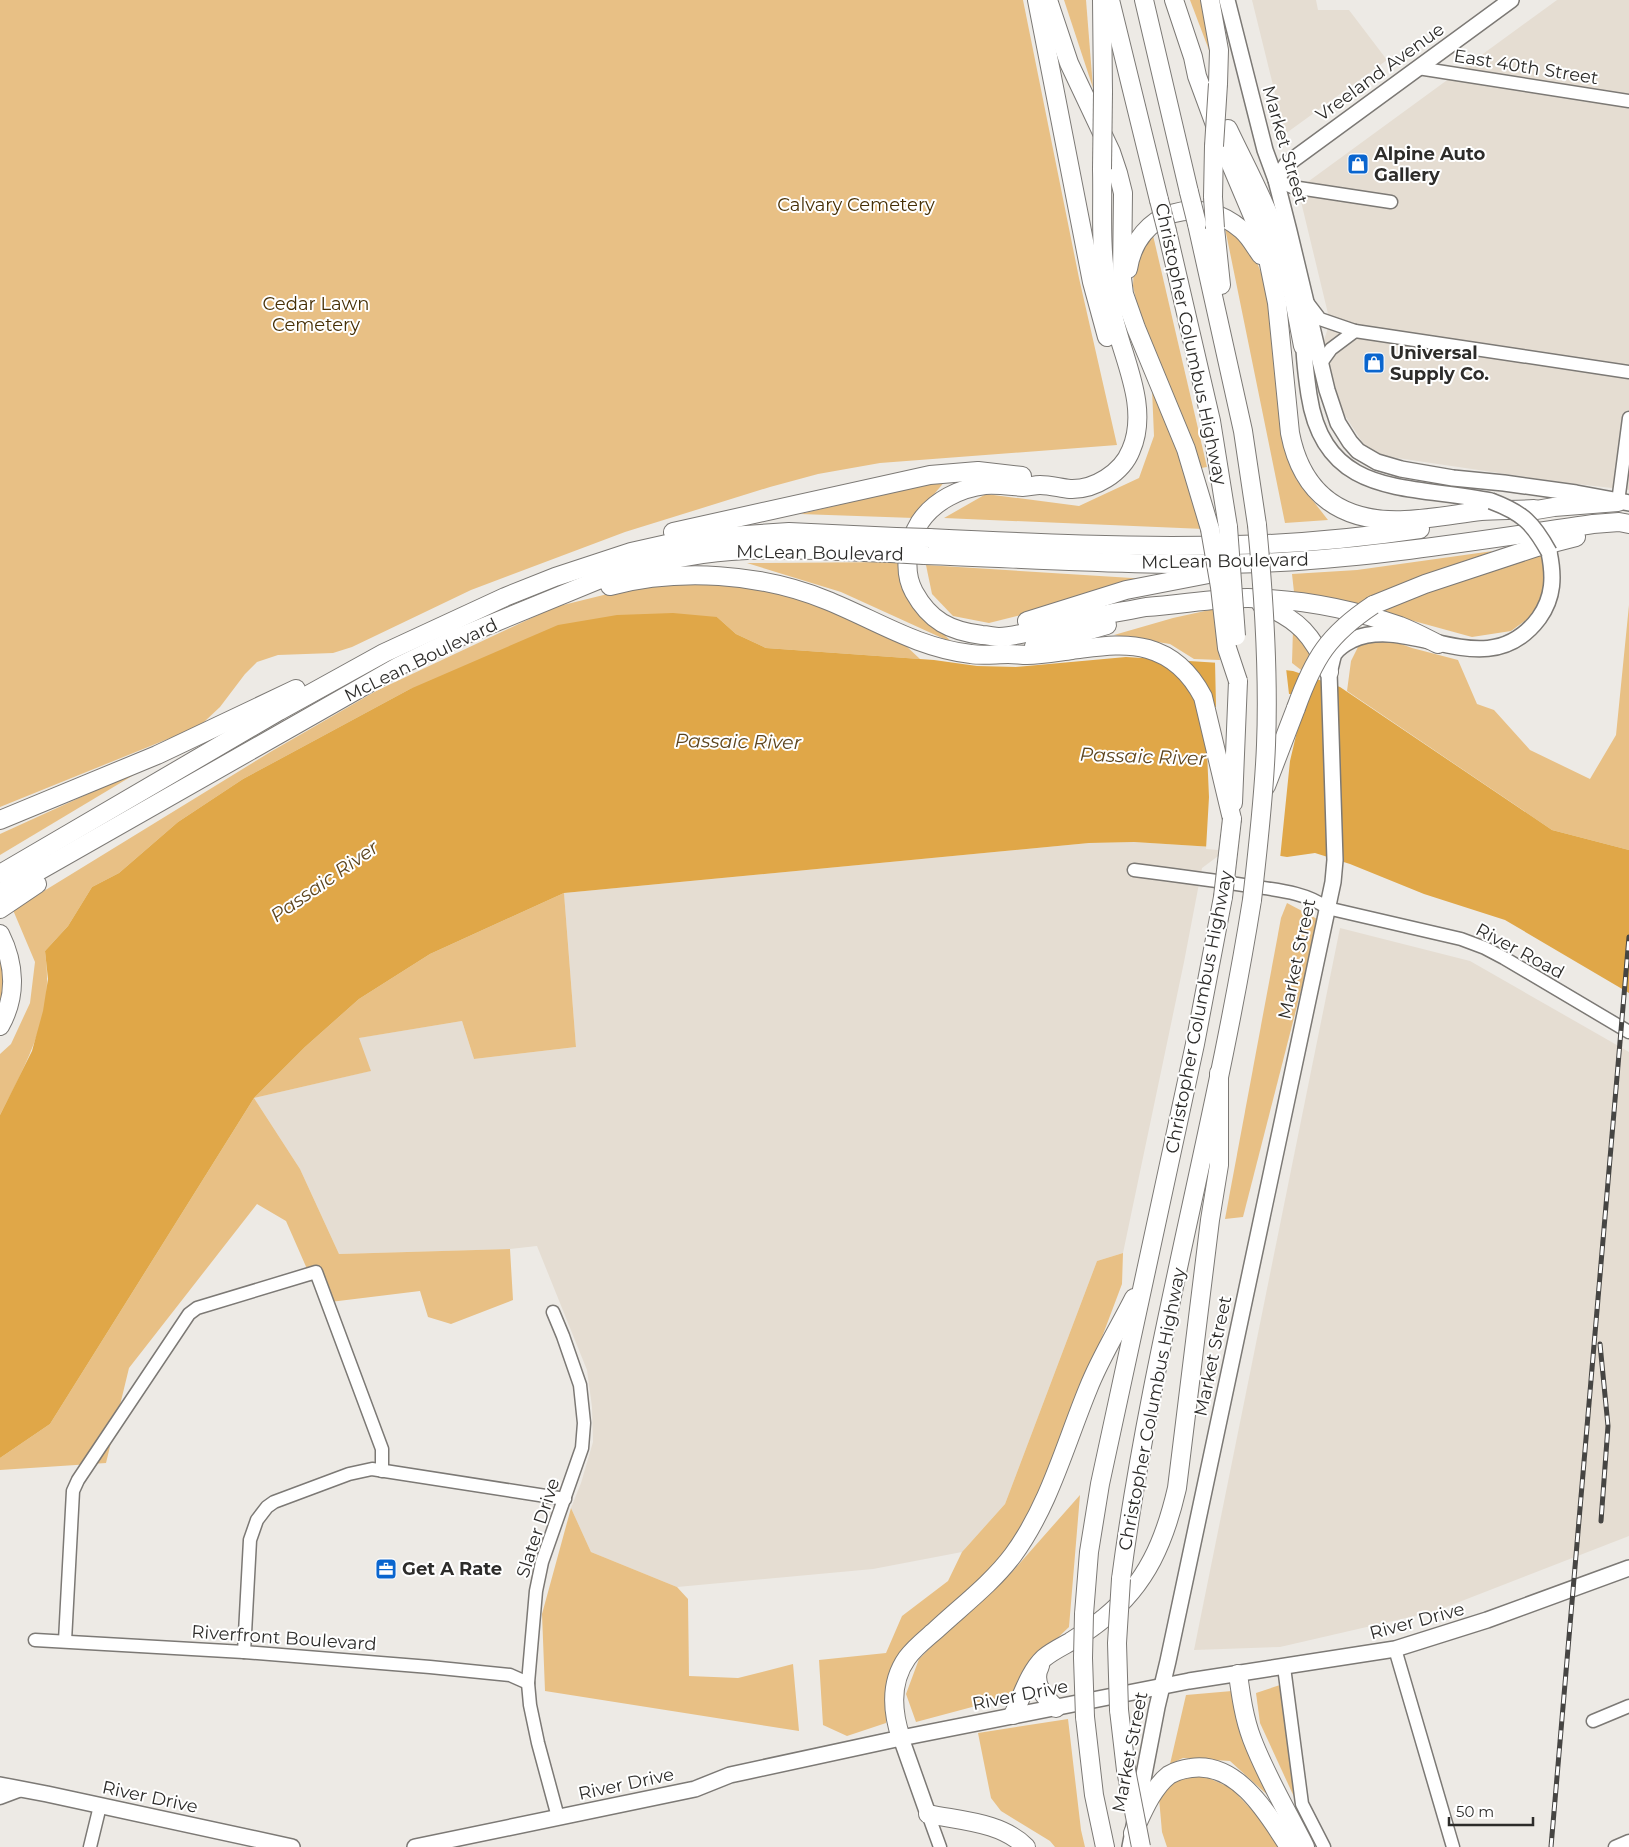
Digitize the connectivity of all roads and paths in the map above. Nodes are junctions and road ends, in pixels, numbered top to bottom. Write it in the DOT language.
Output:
graph roads {
  1 [pos="1037,0"];
  2 [pos="1048,0"];
  3 [pos="1102,0"];
  4 [pos="1110,0"];
  5 [pos="1144,0"];
  6 [pos="1174,0"];
  7 [pos="1210,0"];
  8 [pos="1227,0"];
  9 [pos="1511,0"];
  10 [pos="1193,57"];
  11 [pos="1418,68"];
  12 [pos="1629,101"];
  13 [pos="1276,180"];
  14 [pos="1391,202"];
  15 [pos="1273,283"];
  16 [pos="1306,300"];
  17 [pos="1128,305"];
  18 [pos="1355,330"];
  19 [pos="1303,346"];
  20 [pos="1321,363"];
  21 [pos="1230,365"];
  22 [pos="1629,372"];
  23 [pos="1629,418"];
  24 [pos="1136,427"];
  25 [pos="1040,485"];
  26 [pos="1624,502"];
  27 [pos="1534,509"];
  28 [pos="1629,524"];
  29 [pos="1629,529"];
  30 [pos="894,545"];
  31 [pos="926,547"];
  32 [pos="1279,562"];
  33 [pos="555,577"];
  34 [pos="1247,598"];
  35 [pos="1168,606"];
  36 [pos="514,615"];
  37 [pos="438,626"];
  38 [pos="983,635"];
  39 [pos="1438,644"];
  40 [pos="1009,654"];
  41 [pos="1329,672"];
  42 [pos="1238,681"];
  43 [pos="1264,791"];
  44 [pos="1232,819"];
  45 [pos="0,820"];
  46 [pos="1134,870"];
  47 [pos="0,874"];
  48 [pos="1,904"];
  49 [pos="1327,908"];
  50 [pos="0,934"];
  51 [pos="0,1026"];
  52 [pos="1629,1032"];
  53 [pos="1219,1073"];
  54 [pos="1145,1275"];
  55 [pos="553,1312"];
  56 [pos="382,1471"];
  57 [pos="565,1499"];
  58 [pos="1629,1568"];
  59 [pos="35,1640"];
  60 [pos="65,1642"];
  61 [pos="1395,1649"];
  62 [pos="244,1652"];
  63 [pos="1044,1658"];
  64 [pos="1284,1667"];
  65 [pos="1238,1674"];
  66 [pos="528,1683"];
  67 [pos="1162,1686"];
  68 [pos="1629,1706"];
  69 [pos="1056,1708"];
  70 [pos="1014,1715"];
  71 [pos="1593,1721"];
  72 [pos="900,1738"];
  73 [pos="0,1785"];
  74 [pos="24,1789"];
  75 [pos="0,1798"];
  76 [pos="100,1806"];
  77 [pos="928,1814"];
  78 [pos="558,1817"];
  79 [pos="1629,1841"];
  80 [pos="1135,1842"];
  81 [pos="90,1847"];
  82 [pos="292,1847"];
  83 [pos="415,1847"];
  84 [pos="940,1847"];
  85 [pos="1026,1847"];
  86 [pos="1105,1847"];
  87 [pos="1289,1847"];
  88 [pos="1305,1847"];
  89 [pos="1324,1847"];
  90 [pos="1453,1847"];
  91 [pos="1615,1847"];
  1 -- 24 [label="highway"];
  2 -- 17 [label="highway"];
  3 -- 24 [label="highway, bridge"];
  4 -- 42 [label="highway, Christopher Columbus Highway, bridge"];
  5 -- 21 [label="highway, Christopher Columbus Highway, bridge"];
  6 -- 10 [label="highway"];
  7 -- 21 [label="highway, bridge"];
  8 -- 13 [label="main road, Market Street"];
  9 -- 11 [label="main road, Vreeland Avenue"];
  10 -- 15 [label="highway"];
  10 -- 19 [label="highway"];
  11 -- 12 [label="street, East 40th Street"];
  11 -- 13 [label="main road, Vreeland Avenue"];
  13 -- 14 [label="street"];
  13 -- 16 [label="main road, Market Street"];
  15 -- 17 [label="highway"];
  15 -- 27 [label="highway"];
  16 -- 18 [label="street"];
  16 -- 19 [label="main road"];
  16 -- 20 [label="main road, Market Street"];
  17 -- 42 [label="highway, bridge"];
  18 -- 20 [label="street"];
  18 -- 22 [label="street"];
  19 -- 39 [label="main road, bridge"];
  20 -- 26 [label="main road, Market Street"];
  21 -- 43 [label="highway, Christopher Columbus Highway, bridge"];
  23 -- 26 [label="street"];
  24 -- 25 [label="highway"];
  25 -- 33 [label="highway"];
  25 -- 38 [label="highway"];
  26 -- 27 [label="highway, McLean Boulevard"];
  27 -- 31 [label="highway, McLean Boulevard"];
  28 -- 32 [label="highway, McLean Boulevard"];
  29 -- 43 [label="highway, bridge"];
  30 -- 31 [label="highway, McLean Boulevard, bridge"];
  30 -- 33 [label="highway, McLean Boulevard"];
  30 -- 36 [label="highway, McLean Boulevard"];
  31 -- 32 [label="highway, McLean Boulevard"];
  32 -- 38 [label="highway"];
  33 -- 37 [label="highway, McLean Boulevard"];
  34 -- 35 [label="highway"];
  34 -- 39 [label="highway"];
  34 -- 41 [label="highway"];
  35 -- 38 [label="highway"];
  35 -- 40 [label="highway"];
  36 -- 40 [label="highway"];
  36 -- 48 [label="highway, McLean Boulevard"];
  37 -- 45 [label="highway"];
  37 -- 47 [label="highway, McLean Boulevard"];
  39 -- 41 [label="main road"];
  40 -- 44 [label="highway"];
  41 -- 49 [label="main road, Market Street"];
  42 -- 44 [label="highway, Christopher Columbus Highway"];
  43 -- 53 [label="highway, Christopher Columbus Highway, bridge"];
  44 -- 54 [label="highway, Christopher Columbus Highway, bridge"];
  46 -- 49 [label="street, River Road"];
  49 -- 52 [label="street, River Road"];
  49 -- 67 [label="main road, Market Street"];
  50 -- 51 [label="highway"];
  53 -- 63 [label="highway"];
  53 -- 80 [label="highway, Christopher Columbus Highway, bridge"];
  54 -- 72 [label="highway"];
  54 -- 86 [label="highway, Christopher Columbus Highway, bridge"];
  55 -- 57 [label="street, Slater Drive"];
  56 -- 57 [label="street"];
  56 -- 60 [label="street"];
  56 -- 62 [label="street"];
  57 -- 66 [label="street, Slater Drive"];
  58 -- 61 [label="main road, River Drive"];
  59 -- 60 [label="street, Riverfront Boulevard"];
  60 -- 62 [label="street, Riverfront Boulevard"];
  61 -- 64 [label="main road, River Drive"];
  61 -- 90 [label="street"];
  62 -- 66 [label="street, Riverfront Boulevard"];
  63 -- 69 [label="highway"];
  63 -- 70 [label="highway"];
  64 -- 65 [label="main road, River Drive"];
  64 -- 89 [label="street"];
  65 -- 67 [label="main road, River Drive"];
  65 -- 88 [label="highway"];
  66 -- 78 [label="street, Slater Drive"];
  67 -- 69 [label="main road, River Drive"];
  67 -- 80 [label="main road, Market Street"];
  68 -- 71 [label="street"];
  69 -- 70 [label="main road, River Drive"];
  70 -- 72 [label="main road, River Drive"];
  72 -- 77 [label="main road"];
  72 -- 78 [label="main road, River Drive"];
  73 -- 74 [label="main road, River Drive"];
  74 -- 75 [label="street"];
  74 -- 76 [label="main road, River Drive"];
  76 -- 81 [label="street"];
  76 -- 82 [label="main road, River Drive"];
  77 -- 84 [label="street"];
  77 -- 85 [label="highway"];
  78 -- 83 [label="main road, River Drive"];
  79 -- 91 [label="street"];
  80 -- 87 [label="highway"];
}
